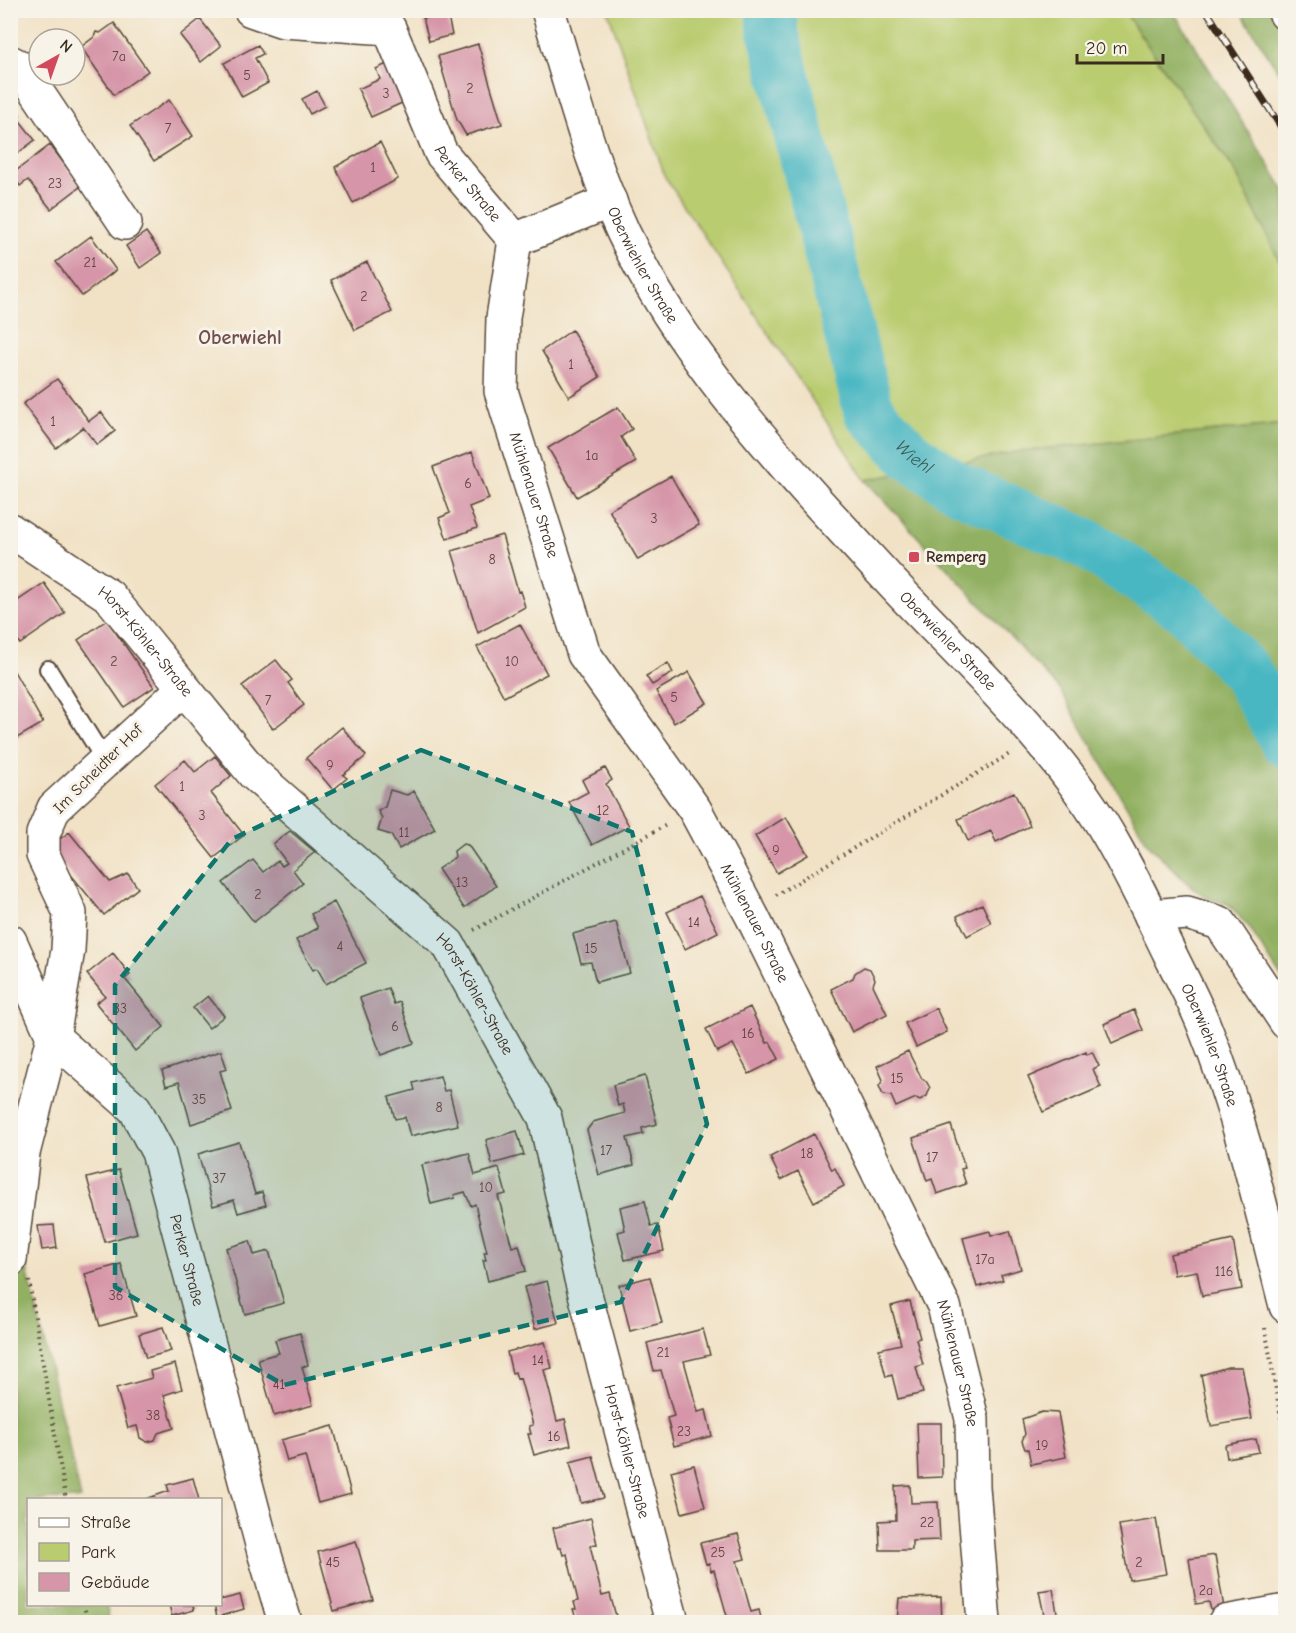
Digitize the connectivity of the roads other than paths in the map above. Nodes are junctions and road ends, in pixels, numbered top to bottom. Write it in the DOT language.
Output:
graph roads {
  1 [pos="251,10"];
  2 [pos="548,10"];
  3 [pos="391,19"];
  4 [pos="10,62"];
  5 [pos="610,201"];
  6 [pos="124,223"];
  7 [pos="515,240"];
  8 [pos="10,530"];
  9 [pos="48,669"];
  10 [pos="183,689"];
  11 [pos="104,759"];
  12 [pos="1151,916"];
  13 [pos="10,941"];
  14 [pos="1286,1022"];
  15 [pos="53,1037"];
  16 [pos="19,1265"];
  17 [pos="1286,1306"];
  18 [pos="1286,1611"];
  19 [pos="285,1623"];
  20 [pos="672,1623"];
  21 [pos="984,1623"];
  22 [pos="1225,1623"];
  1 -- 3 [label="street, Perker Straße"];
  2 -- 5 [label="street, Oberwiehler Straße"];
  3 -- 7 [label="street, Perker Straße"];
  4 -- 6 [label="street"];
  5 -- 7 [label="street"];
  5 -- 12 [label="street, Oberwiehler Straße"];
  7 -- 21 [label="street, Mühlenauer Straße"];
  8 -- 10 [label="street, Horst-Köhler-Straße"];
  9 -- 11 [label="lane"];
  10 -- 11 [label="street, Im Scheidter Hof"];
  10 -- 20 [label="street, Horst-Köhler-Straße"];
  11 -- 15 [label="street, Im Scheidter Hof"];
  12 -- 14 [label="street"];
  12 -- 17 [label="street, Oberwiehler Straße"];
  13 -- 15 [label="street, Perker Straße"];
  15 -- 16 [label="street, Im Scheidter Hof"];
  15 -- 19 [label="street, Perker Straße"];
  18 -- 22 [label="street"];
}
